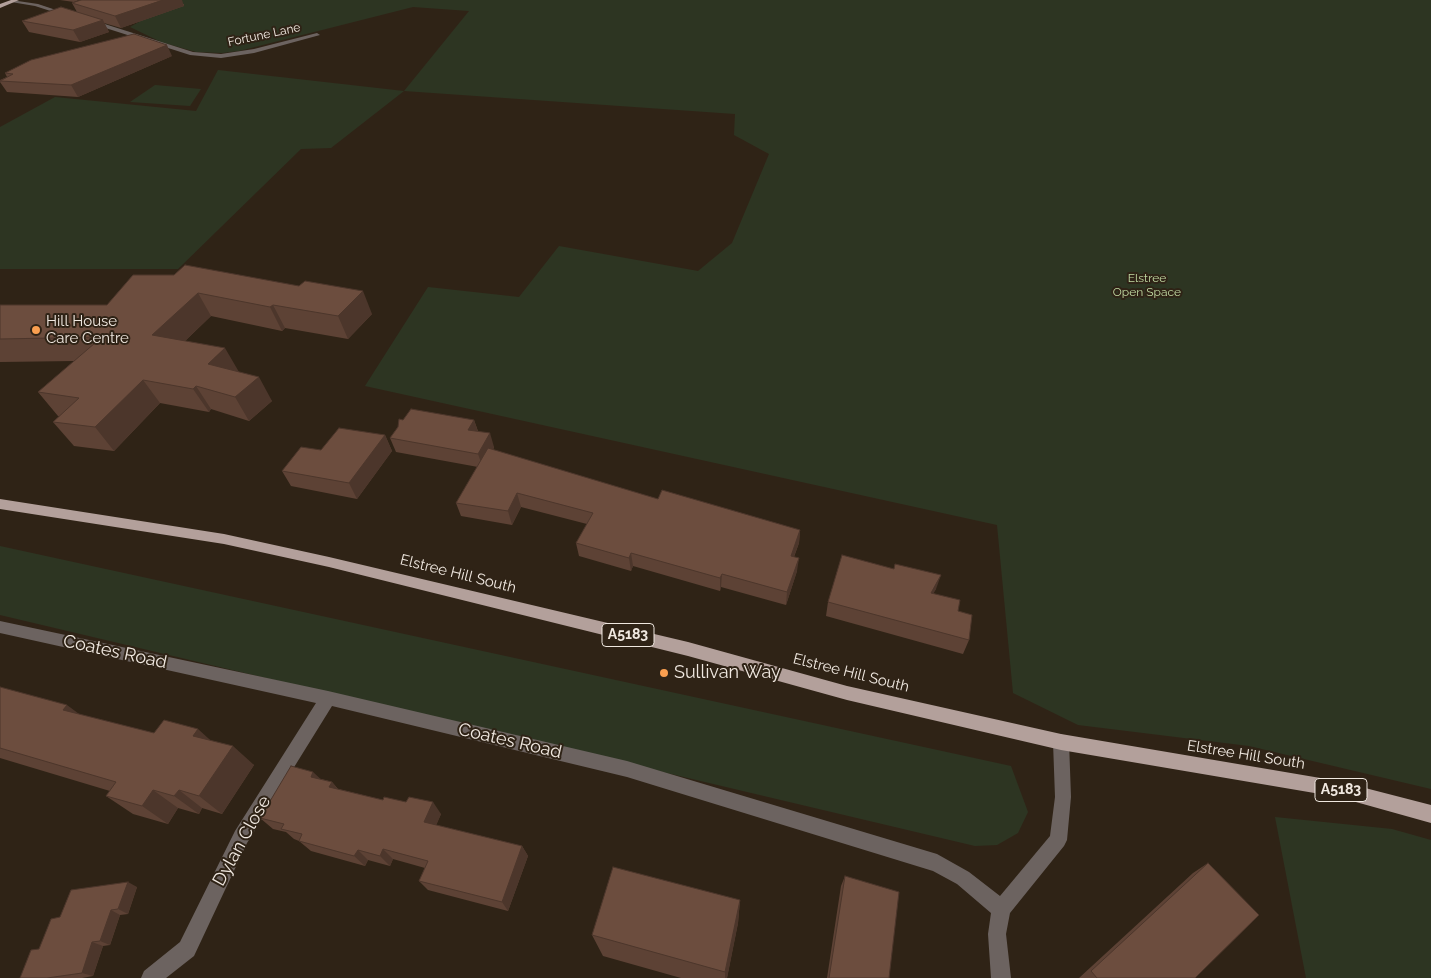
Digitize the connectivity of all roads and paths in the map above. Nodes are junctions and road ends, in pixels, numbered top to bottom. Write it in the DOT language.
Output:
graph roads {
  1 [pos="14,1"];
  2 [pos="0,6"];
  3 [pos="73,16"];
  4 [pos="82,19"];
  5 [pos="317,35"];
  6 [pos="145,39"];
  7 [pos="130,43"];
  8 [pos="0,504"];
  9 [pos="0,627"];
  10 [pos="328,698"];
  11 [pos="1061,742"];
  12 [pos="1431,814"];
  13 [pos="1001,909"];
  14 [pos="151,978"];
  15 [pos="1001,978"];
  1 -- 2 [label="main road"];
  1 -- 3 [label="street"];
  4 -- 6 [label="street, Fortune Lane"];
  5 -- 6 [label="street, Fortune Lane"];
  6 -- 7 [label="street"];
  8 -- 11 [label="main road, Elstree Hill South / A5183"];
  9 -- 10 [label="street, Coates Road"];
  10 -- 13 [label="street, Coates Road"];
  10 -- 14 [label="street, Dylan Close"];
  11 -- 12 [label="main road, Elstree Hill South / A5183"];
  11 -- 13 [label="street"];
  13 -- 15 [label="street"];
}
